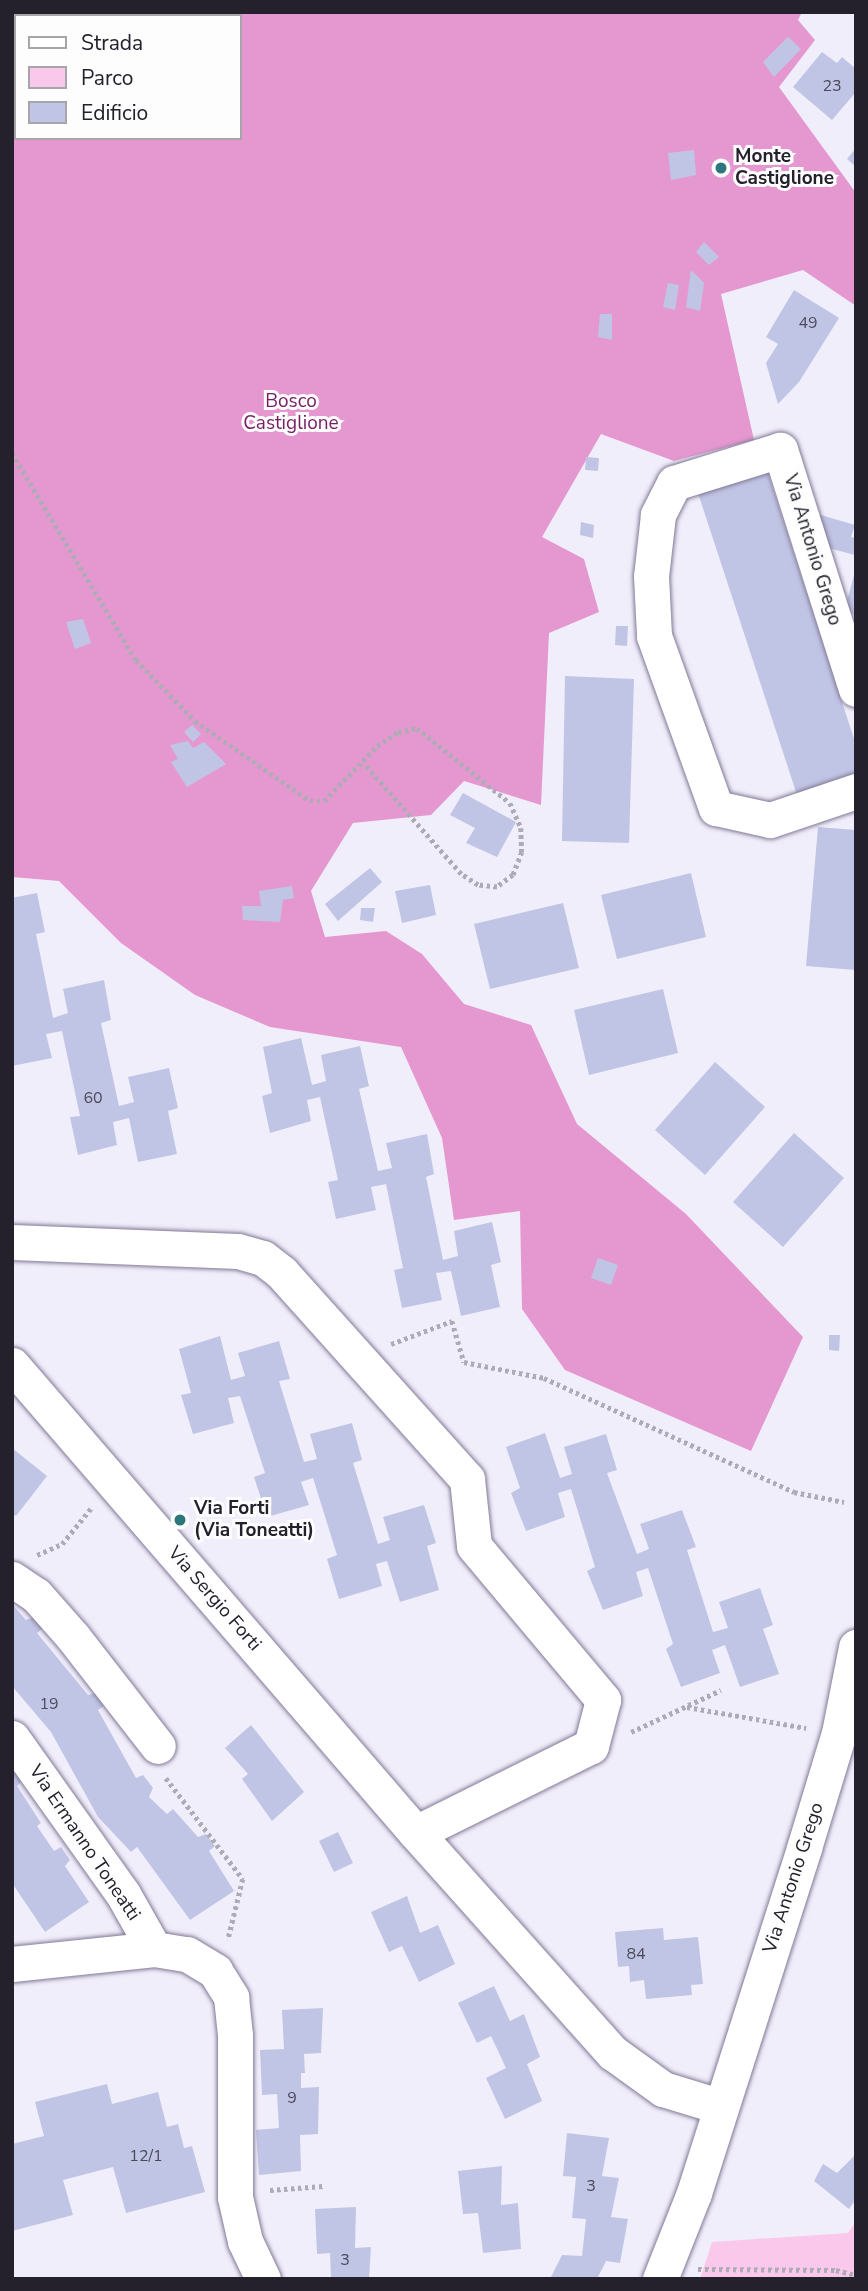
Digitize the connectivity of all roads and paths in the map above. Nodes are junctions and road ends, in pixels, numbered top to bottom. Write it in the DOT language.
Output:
graph roads {
  1 [pos="12,453"];
  2 [pos="856,689"];
  3 [pos="364,764"];
  4 [pos="856,791"];
  5 [pos="12,1242"];
  6 [pos="357,1357"];
  7 [pos="20,1378"];
  8 [pos="97,1502"];
  9 [pos="844,1502"];
  10 [pos="19,1569"];
  11 [pos="856,1647"];
  12 [pos="721,1689"];
  13 [pos="685,1706"];
  14 [pos="810,1728"];
  15 [pos="12,1738"];
  16 [pos="158,1746"];
  17 [pos="591,1746"];
  18 [pos="416,1833"];
  19 [pos="154,1949"];
  20 [pos="15,1958"];
  21 [pos="215,1971"];
  22 [pos="719,2106"];
  23 [pos="323,2186"];
  24 [pos="258,2190"];
  25 [pos="694,2269"];
  26 [pos="856,2275"];
  27 [pos="263,2279"];
  28 [pos="660,2279"];
  1 -- 3 [label="path"];
  2 -- 4 [label="street, Via Antonio Grego"];
  3 -- 3 [label="path"];
  5 -- 6 [label="street"];
  6 -- 9 [label="path"];
  6 -- 17 [label="street"];
  7 -- 18 [label="street, Via Sergio Forti"];
  8 -- 10 [label="path"];
  10 -- 16 [label="street"];
  11 -- 22 [label="street, Via Antonio Grego"];
  12 -- 13 [label="path"];
  13 -- 14 [label="path"];
  13 -- 17 [label="path"];
  15 -- 19 [label="street, Via Ermanno Toneatti"];
  16 -- 21 [label="path"];
  17 -- 18 [label="street"];
  18 -- 22 [label="street, Via Sergio Forti"];
  19 -- 20 [label="street"];
  19 -- 21 [label="street"];
  21 -- 27 [label="street"];
  22 -- 28 [label="street, Via Antonio Grego"];
  23 -- 24 [label="path"];
  25 -- 26 [label="path"];
}
